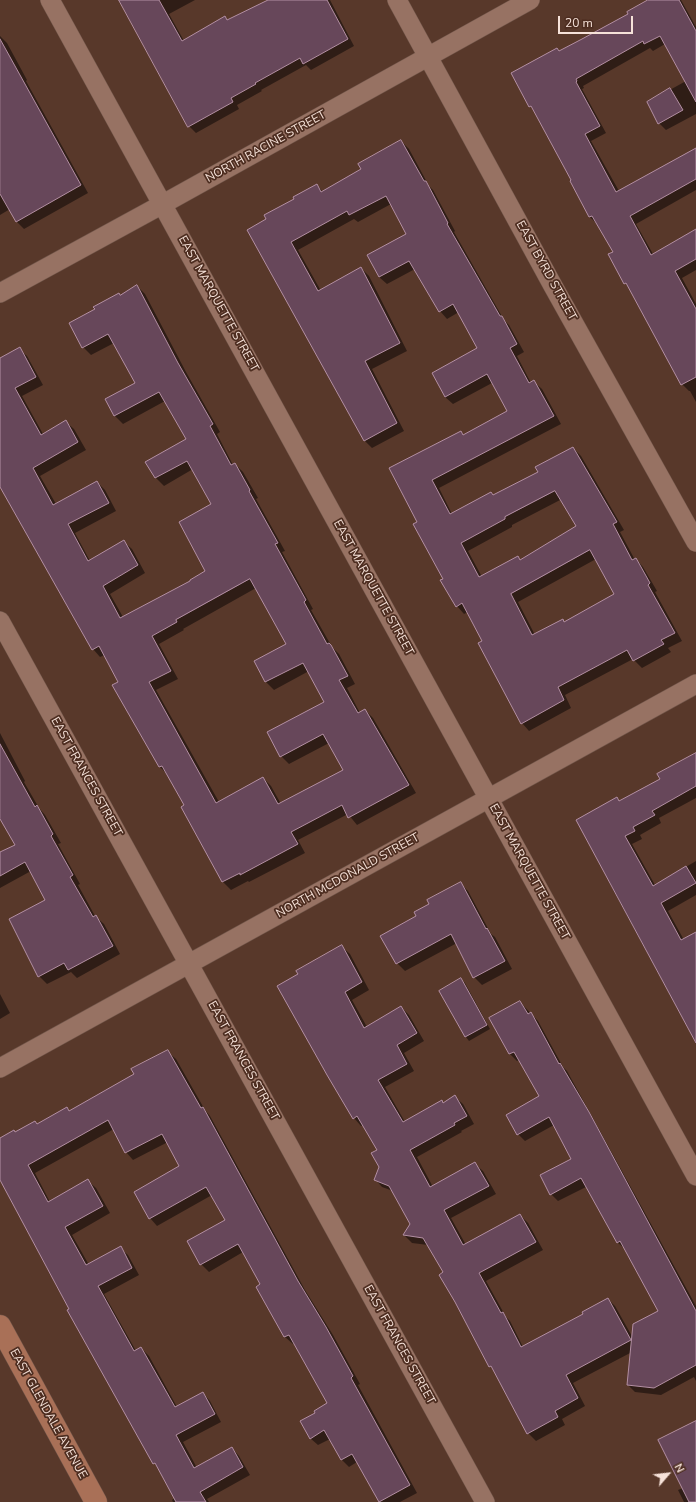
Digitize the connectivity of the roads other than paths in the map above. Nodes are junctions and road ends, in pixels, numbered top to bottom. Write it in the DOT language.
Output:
graph roads {
  1 [pos="50,0"];
  2 [pos="397,0"];
  3 [pos="530,0"];
  4 [pos="428,56"];
  5 [pos="163,204"];
  6 [pos="0,293"];
  7 [pos="696,542"];
  8 [pos="0,621"];
  9 [pos="696,684"];
  10 [pos="489,799"];
  11 [pos="189,964"];
  12 [pos="0,1068"];
  13 [pos="696,1176"];
  14 [pos="0,1326"];
  15 [pos="96,1502"];
  16 [pos="485,1502"];
  1 -- 5 [label="street, EAST MARQUETTE STREET"];
  2 -- 4 [label="street, EAST BYRD STREET"];
  3 -- 4 [label="street, NORTH RACINE STREET"];
  4 -- 5 [label="street, NORTH RACINE STREET"];
  4 -- 7 [label="street, EAST BYRD STREET"];
  5 -- 6 [label="street, NORTH RACINE STREET"];
  5 -- 10 [label="street, EAST MARQUETTE STREET"];
  8 -- 11 [label="street, EAST FRANCES STREET"];
  9 -- 10 [label="street, NORTH MCDONALD STREET"];
  10 -- 11 [label="street, NORTH MCDONALD STREET"];
  10 -- 13 [label="street, EAST MARQUETTE STREET"];
  11 -- 12 [label="street, NORTH MCDONALD STREET"];
  11 -- 16 [label="street, EAST FRANCES STREET"];
  14 -- 15 [label="street, EAST GLENDALE AVENUE"];
}
